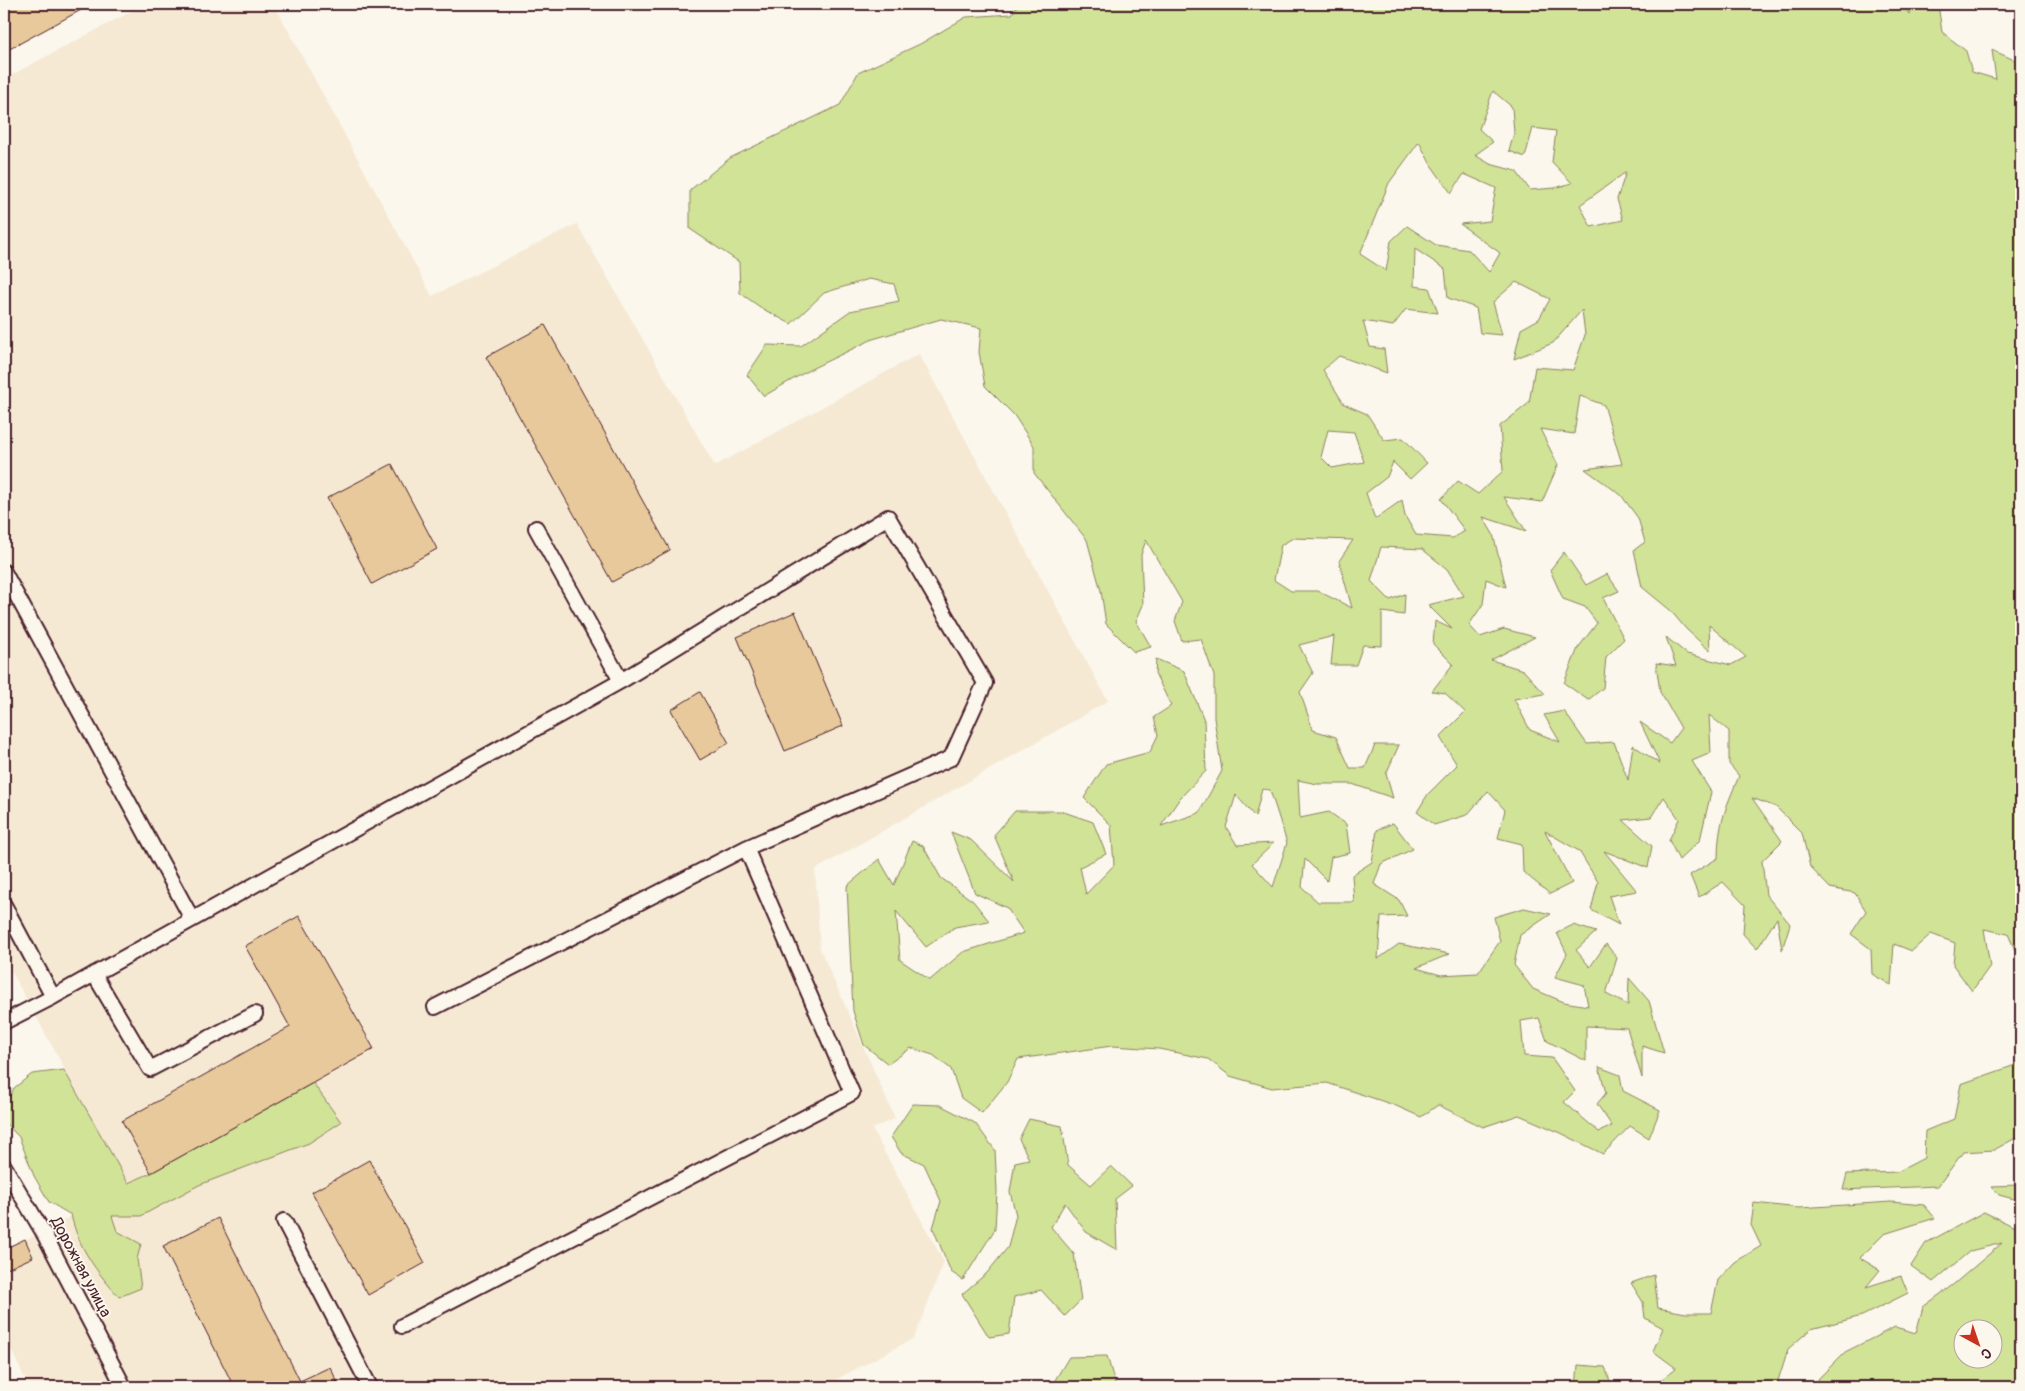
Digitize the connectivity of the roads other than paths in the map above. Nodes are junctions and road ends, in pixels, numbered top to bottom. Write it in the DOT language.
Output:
graph roads {
  1 [pos="536,528"];
  2 [pos="4,572"];
  3 [pos="621,681"];
  4 [pos="746,848"];
  5 [pos="4,905"];
  6 [pos="192,919"];
  7 [pos="94,974"];
  8 [pos="53,997"];
  9 [pos="435,1007"];
  10 [pos="255,1014"];
  11 [pos="4,1022"];
  12 [pos="4,1166"];
  13 [pos="284,1221"];
  14 [pos="402,1326"];
  15 [pos="124,1387"];
  16 [pos="370,1387"];
  1 -- 3 [label="lane"];
  2 -- 6 [label="lane"];
  3 -- 4 [label="lane"];
  3 -- 6 [label="lane"];
  4 -- 9 [label="lane"];
  4 -- 14 [label="lane"];
  5 -- 8 [label="lane"];
  6 -- 7 [label="lane"];
  7 -- 8 [label="lane"];
  7 -- 10 [label="lane"];
  8 -- 11 [label="lane"];
  12 -- 15 [label="lane, Дорожная улица"];
  13 -- 16 [label="lane"];
}
